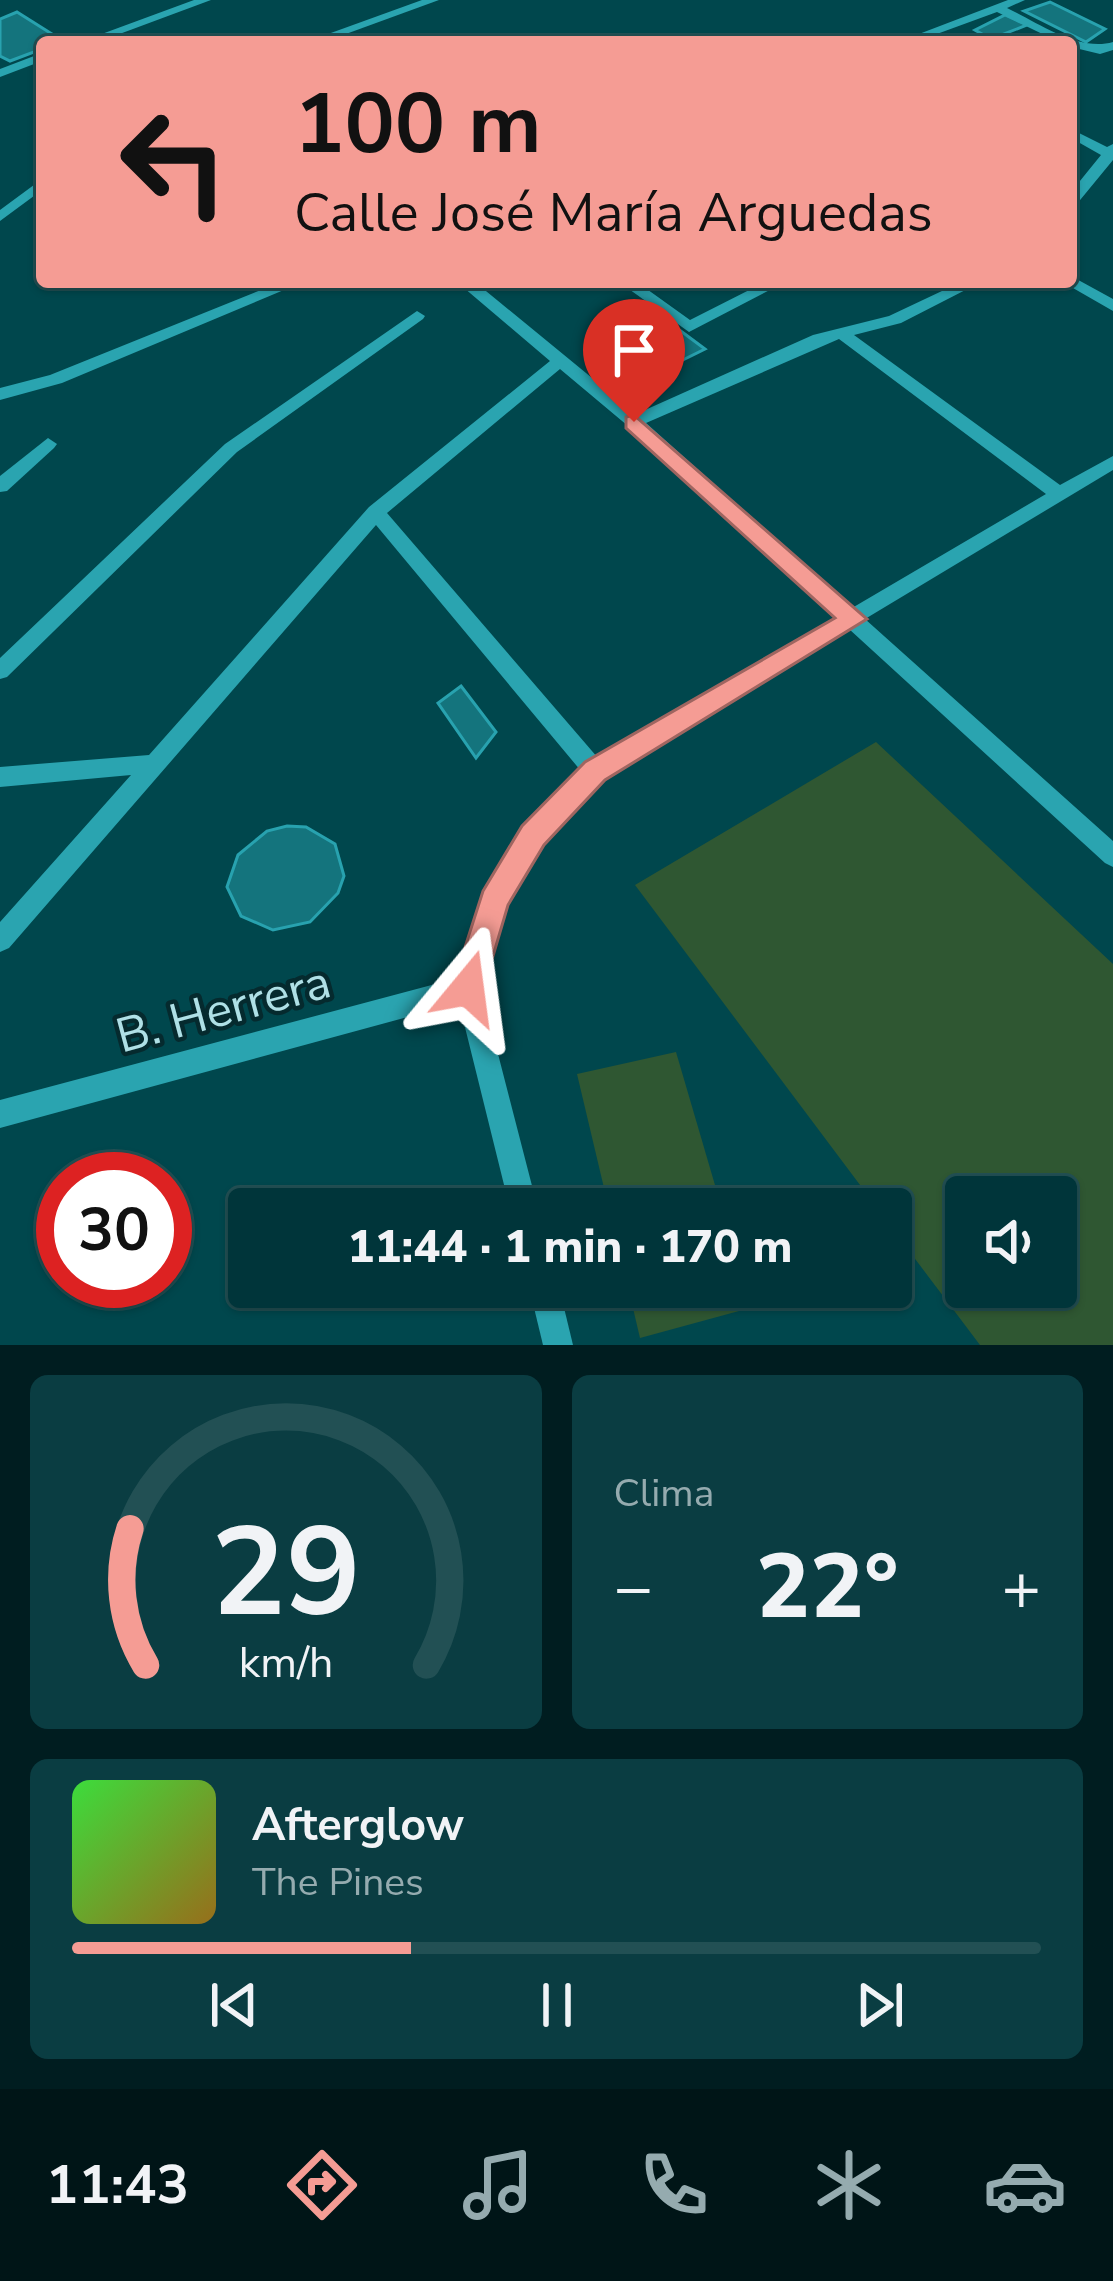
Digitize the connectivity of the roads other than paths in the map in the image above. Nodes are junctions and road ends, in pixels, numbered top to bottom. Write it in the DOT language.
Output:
graph roads {
  1 [pos="205,0"];
  2 [pos="433,0"];
  3 [pos="1019,0"];
  4 [pos="997,8"];
  5 [pos="103,36"];
  6 [pos="328,36"];
  7 [pos="920,36"];
  8 [pos="1057,36"];
  9 [pos="1077,44"];
  10 [pos="1113,46"];
  11 [pos="36,60"];
  12 [pos="0,73"];
  13 [pos="1077,137"];
  14 [pos="1112,153"];
  15 [pos="36,188"];
  16 [pos="1077,195"];
  17 [pos="0,217"];
  18 [pos="1077,285"];
  19 [pos="280,288"];
  20 [pos="473,288"];
  21 [pos="635,288"];
  22 [pos="765,288"];
  23 [pos="960,288"];
  24 [pos="1113,306"];
  25 [pos="417,316"];
  26 [pos="845,337"];
  27 [pos="562,359"];
  28 [pos="0,394"];
  29 [pos="634,422"];
  30 [pos="48,444"];
  31 [pos="1113,462"];
  32 [pos="0,486"];
  33 [pos="1060,494"];
  34 [pos="376,512"];
  35 [pos="854,619"];
  36 [pos="0,671"];
  37 [pos="153,764"];
  38 [pos="595,771"];
  39 [pos="0,777"];
  40 [pos="1113,856"];
  41 [pos="0,940"];
  42 [pos="468,988"];
  43 [pos="0,1114"];
  44 [pos="519,1188"];
  45 [pos="549,1308"];
  46 [pos="558,1345"];
  1 -- 5 [label="street"];
  2 -- 6 [label="street"];
  3 -- 4 [label="street"];
  4 -- 7 [label="street"];
  4 -- 8 [label="street"];
  9 -- 10 [label="street"];
  11 -- 12 [label="street"];
  13 -- 14 [label="street"];
  14 -- 16 [label="street"];
  15 -- 17 [label="street"];
  18 -- 24 [label="street"];
  19 -- 28 [label="street"];
  20 -- 27 [label="street"];
  21 -- 22 [label="street"];
  23 -- 26 [label="street"];
  25 -- 36 [label="street"];
  26 -- 29 [label="street"];
  26 -- 33 [label="street"];
  27 -- 29 [label="street"];
  27 -- 34 [label="street"];
  29 -- 35 [label="street"];
  30 -- 32 [label="street"];
  31 -- 33 [label="street"];
  33 -- 35 [label="street"];
  34 -- 37 [label="street"];
  34 -- 38 [label="street"];
  35 -- 38 [label="street"];
  35 -- 40 [label="street"];
  37 -- 39 [label="street"];
  37 -- 41 [label="street"];
  38 -- 42 [label="street"];
  42 -- 43 [label="street, B. Herrera"];
  42 -- 44 [label="street"];
  45 -- 46 [label="street"];
}
